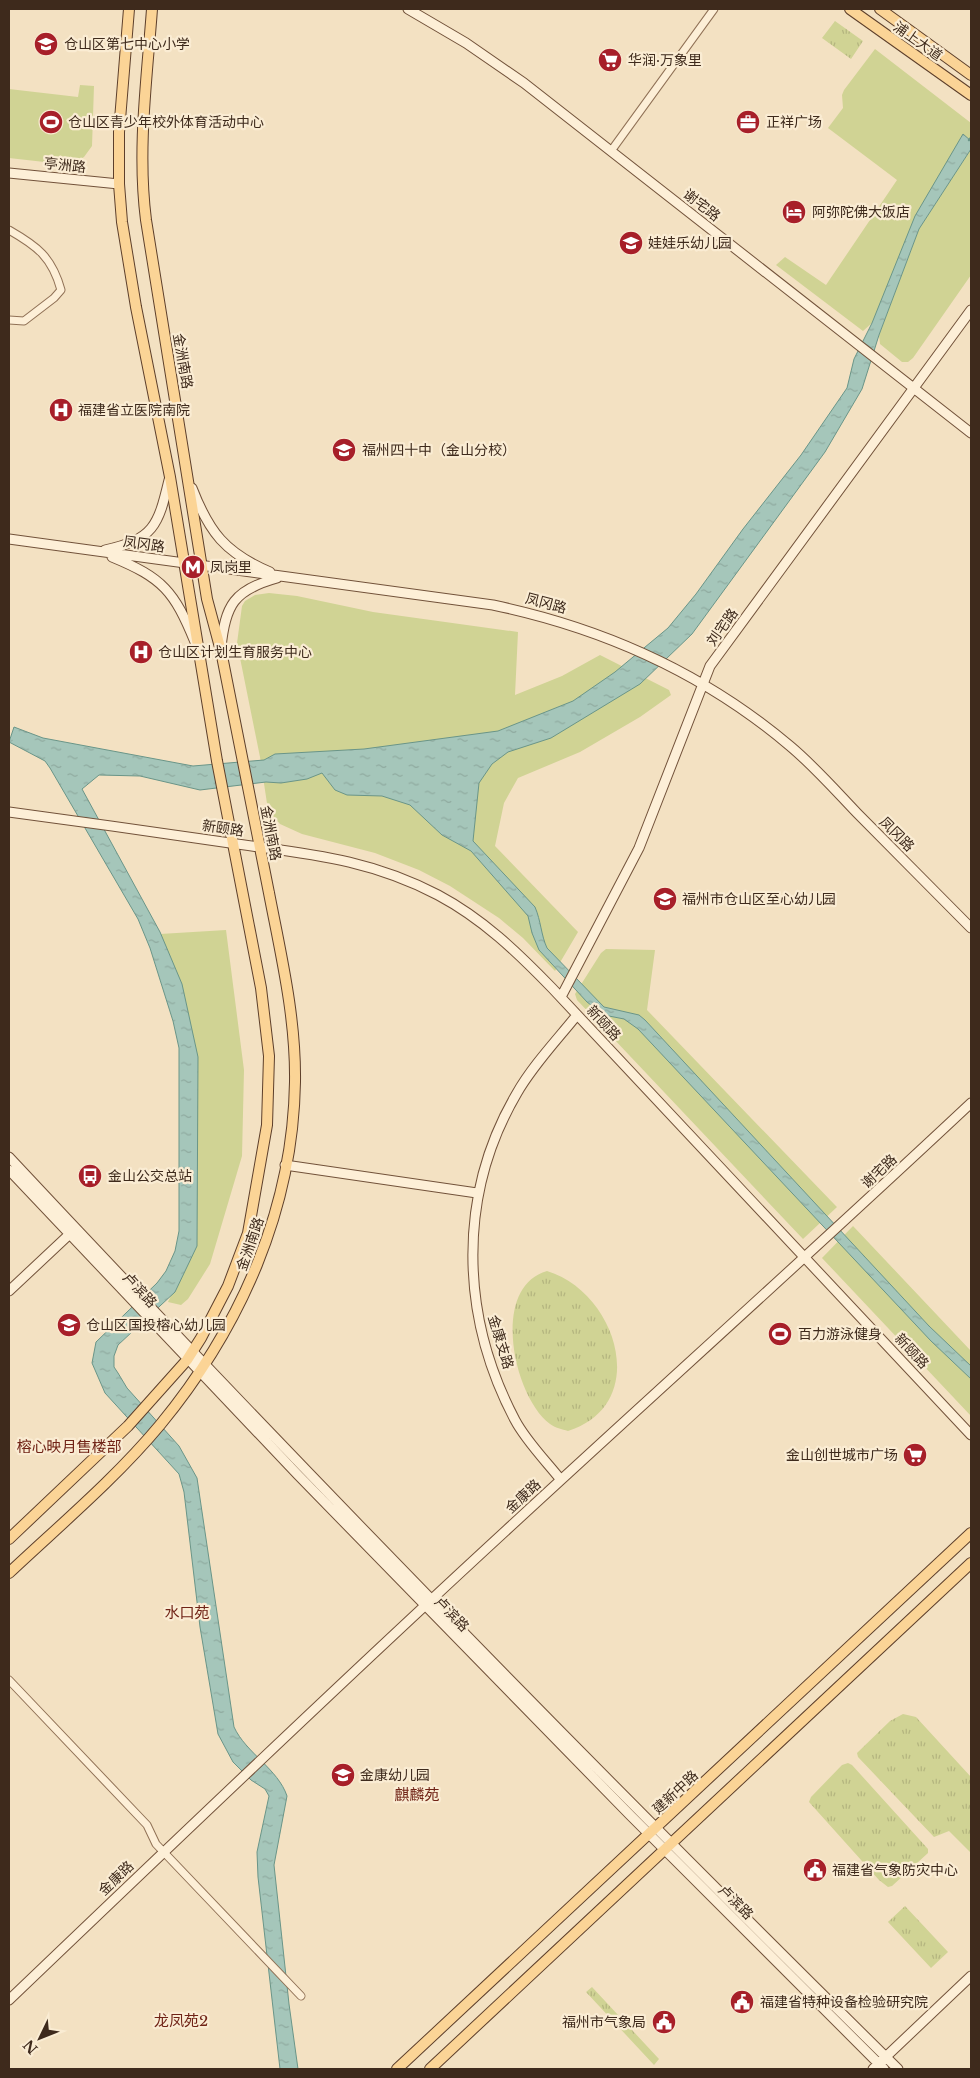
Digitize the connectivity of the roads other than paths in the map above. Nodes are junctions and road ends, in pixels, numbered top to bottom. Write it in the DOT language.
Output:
graph roads {
  1 [pos="129,9"];
  2 [pos="152,9"];
  3 [pos="408,9"];
  4 [pos="714,9"];
  5 [pos="850,9"];
  6 [pos="880,9"];
  7 [pos="971,75"];
  8 [pos="971,95"];
  9 [pos="611,152"];
  10 [pos="9,173"];
  11 [pos="119,184"];
  12 [pos="9,230"];
  13 [pos="971,310"];
  14 [pos="9,320"];
  15 [pos="914,388"];
  16 [pos="971,433"];
  17 [pos="170,477"];
  18 [pos="188,479"];
  19 [pos="9,540"];
  20 [pos="100,552"];
  21 [pos="185,564"];
  22 [pos="201,566"];
  23 [pos="281,576"];
  24 [pos="197,647"];
  25 [pos="221,651"];
  26 [pos="702,683"];
  27 [pos="9,812"];
  28 [pos="234,843"];
  29 [pos="260,847"];
  30 [pos="971,928"];
  31 [pos="561,997"];
  32 [pos="577,1014"];
  33 [pos="971,1103"];
  34 [pos="9,1157"];
  35 [pos="285,1166"];
  36 [pos="9,1170"];
  37 [pos="477,1193"];
  38 [pos="73,1232"];
  39 [pos="806,1258"];
  40 [pos="9,1291"];
  41 [pos="190,1356"];
  42 [pos="201,1368"];
  43 [pos="971,1435"];
  44 [pos="561,1480"];
  45 [pos="971,1533"];
  46 [pos="9,1539"];
  47 [pos="971,1563"];
  48 [pos="9,1573"];
  49 [pos="429,1602"];
  50 [pos="9,1680"];
  51 [pos="653,1831"];
  52 [pos="668,1847"];
  53 [pos="163,1851"];
  54 [pos="971,1976"];
  55 [pos="301,1996"];
  56 [pos="9,2000"];
  57 [pos="885,2057"];
  58 [pos="878,2068"];
  59 [pos="397,2069"];
  60 [pos="430,2069"];
  61 [pos="898,2069"];
  1 -- 11 [label="main road, 金洲南路"];
  2 -- 18 [label="main road, 金洲南路"];
  3 -- 9 [label="street, 谢宅路"];
  4 -- 9 [label="street"];
  5 -- 8 [label="main road, 浦上大道"];
  6 -- 7 [label="main road, 浦上大道"];
  9 -- 15 [label="street, 谢宅路"];
  10 -- 11 [label="street, 亭洲路"];
  11 -- 17 [label="main road, 金洲南路"];
  12 -- 14 [label="street"];
  13 -- 15 [label="street, 刘宅路"];
  15 -- 16 [label="street, 谢宅路"];
  15 -- 26 [label="street, 刘宅路"];
  17 -- 20 [label="street"];
  17 -- 21 [label="main road, 金洲南路"];
  18 -- 22 [label="main road, 金洲南路"];
  18 -- 23 [label="street"];
  19 -- 20 [label="street, 凤冈路"];
  20 -- 21 [label="street, 凤冈路"];
  20 -- 24 [label="street"];
  21 -- 22 [label="street, 凤冈路"];
  21 -- 24 [label="main road, 金洲南路"];
  22 -- 23 [label="street, 凤冈路"];
  22 -- 25 [label="main road, 金洲南路"];
  23 -- 25 [label="street"];
  23 -- 26 [label="street, 凤冈路"];
  24 -- 28 [label="main road, 金洲南路"];
  25 -- 29 [label="main road, 金洲南路"];
  26 -- 30 [label="street, 凤冈路"];
  26 -- 31 [label="street, 刘宅路"];
  27 -- 28 [label="street, 新颐路"];
  28 -- 29 [label="street, 新颐路"];
  28 -- 41 [label="main road, 金洲南路"];
  29 -- 31 [label="street, 新颐路"];
  29 -- 35 [label="main road, 金洲南路"];
  31 -- 32 [label="street, 新颐路"];
  32 -- 37 [label="street, 金康支路"];
  32 -- 39 [label="street, 新颐路"];
  33 -- 39 [label="street, 谢宅路"];
  34 -- 38 [label="street"];
  35 -- 37 [label="street"];
  35 -- 42 [label="main road, 金洲南路"];
  36 -- 38 [label="street"];
  37 -- 44 [label="street, 金康支路"];
  38 -- 40 [label="street"];
  38 -- 41 [label="street, 卢滨路"];
  39 -- 43 [label="street, 新颐路"];
  39 -- 44 [label="street, 金康路"];
  41 -- 42 [label="street, 卢滨路"];
  41 -- 46 [label="main road, 金洲南路"];
  42 -- 48 [label="main road, 金洲南路"];
  42 -- 49 [label="street, 卢滨路"];
  44 -- 49 [label="street, 金康路"];
  45 -- 51 [label="main road, 建新中路"];
  47 -- 52 [label="main road"];
  49 -- 51 [label="street, 卢滨路"];
  49 -- 53 [label="street, 金康路"];
  50 -- 53 [label="street"];
  51 -- 52 [label="street, 卢滨路"];
  51 -- 59 [label="main road, 建新中路"];
  52 -- 57 [label="street"];
  52 -- 58 [label="street, 卢滨路"];
  52 -- 60 [label="main road"];
  53 -- 55 [label="street"];
  53 -- 56 [label="street, 金康路"];
  54 -- 57 [label="street"];
  57 -- 58 [label="street"];
  57 -- 61 [label="street"];
}
